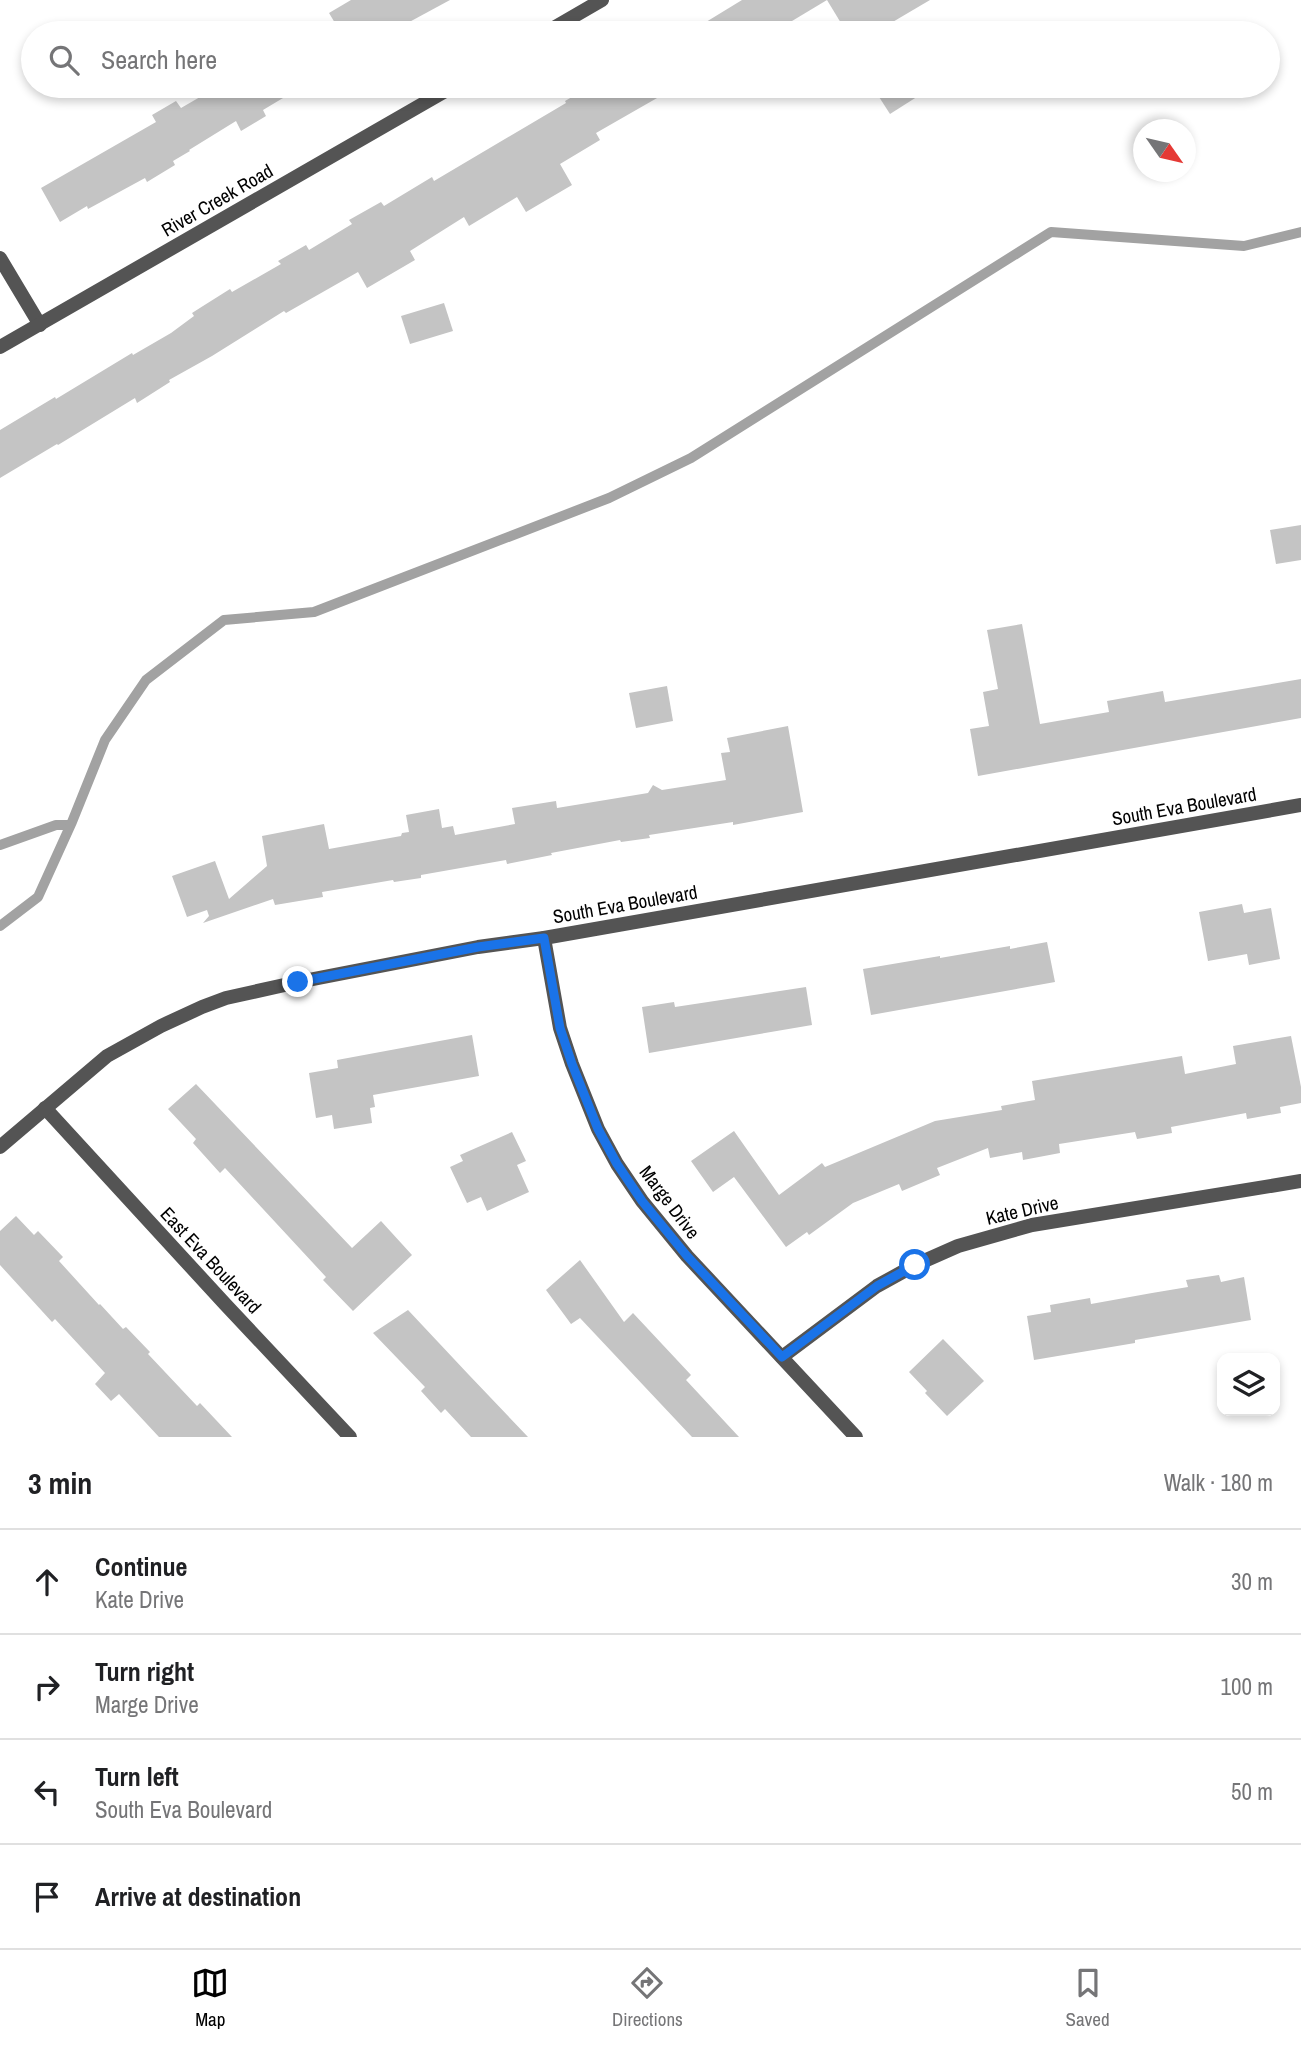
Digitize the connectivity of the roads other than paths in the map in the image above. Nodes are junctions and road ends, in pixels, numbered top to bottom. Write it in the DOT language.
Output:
graph roads {
  1 [pos="602,0"];
  2 [pos="566,21"];
  3 [pos="433,98"];
  4 [pos="0,258"];
  5 [pos="40,325"];
  6 [pos="0,347"];
  7 [pos="1301,805"];
  8 [pos="544,938"];
  9 [pos="45,1108"];
  10 [pos="0,1147"];
  11 [pos="1301,1181"];
  12 [pos="782,1357"];
  13 [pos="350,1437"];
  14 [pos="856,1437"];
  1 -- 2 [label="street"];
  3 -- 5 [label="street, River Creek Road"];
  4 -- 5 [label="street"];
  5 -- 6 [label="street, River Creek Road"];
  7 -- 8 [label="street, South Eva Boulevard"];
  8 -- 9 [label="street, South Eva Boulevard"];
  8 -- 12 [label="street, Marge Drive"];
  9 -- 10 [label="street, South Eva Boulevard"];
  9 -- 13 [label="street, East Eva Boulevard"];
  11 -- 12 [label="street, Kate Drive"];
  12 -- 14 [label="street, Marge Drive"];
}
